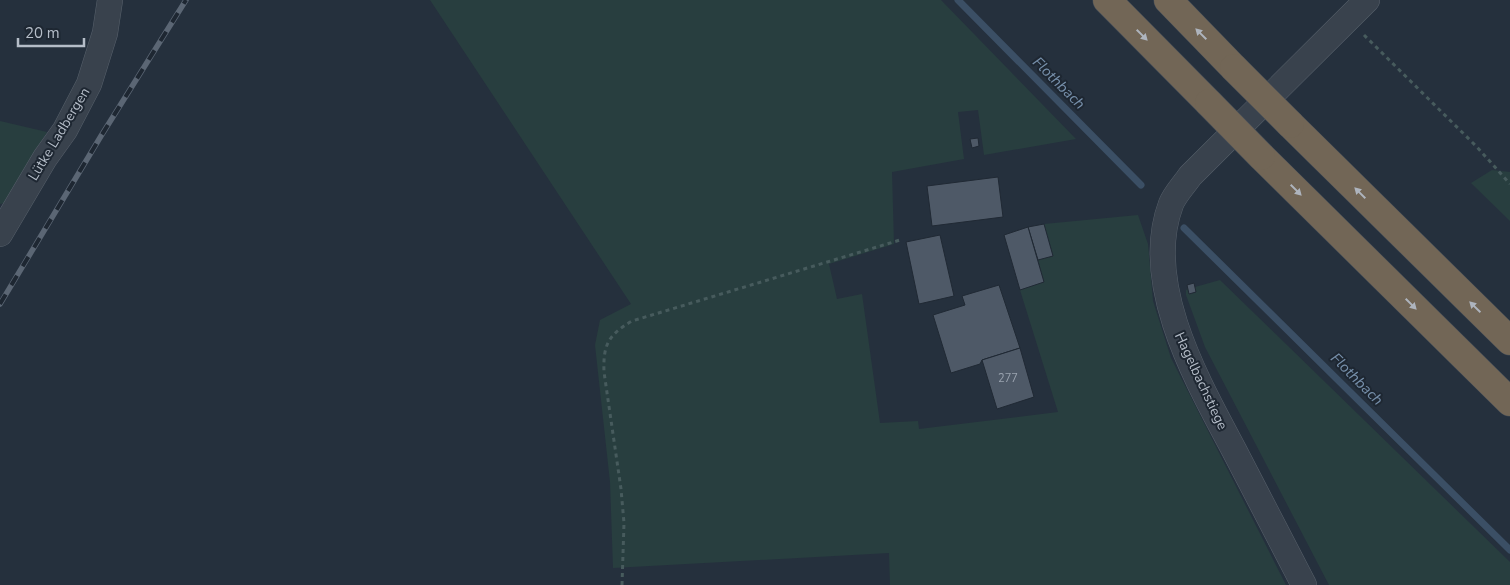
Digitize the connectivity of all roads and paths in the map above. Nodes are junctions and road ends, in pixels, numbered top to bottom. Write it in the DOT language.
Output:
graph roads {
  1 [pos="110,0"];
  2 [pos="1107,0"];
  3 [pos="1168,0"];
  4 [pos="1367,0"];
  5 [pos="1348,19"];
  6 [pos="1510,184"];
  7 [pos="0,234"];
  8 [pos="900,240"];
  9 [pos="1510,342"];
  10 [pos="1510,402"];
  11 [pos="622,585"];
  12 [pos="1304,585"];
  1 -- 7 [label="street, Lütke Ladbergen"];
  2 -- 10 [label="highway, one-way, bridge"];
  9 -- 3 [label="highway, one-way, bridge"];
  4 -- 5 [label="street, Hagelbachstiege"];
  5 -- 6 [label="path"];
  5 -- 12 [label="street, Hagelbachstiege"];
  8 -- 11 [label="path"];
}
